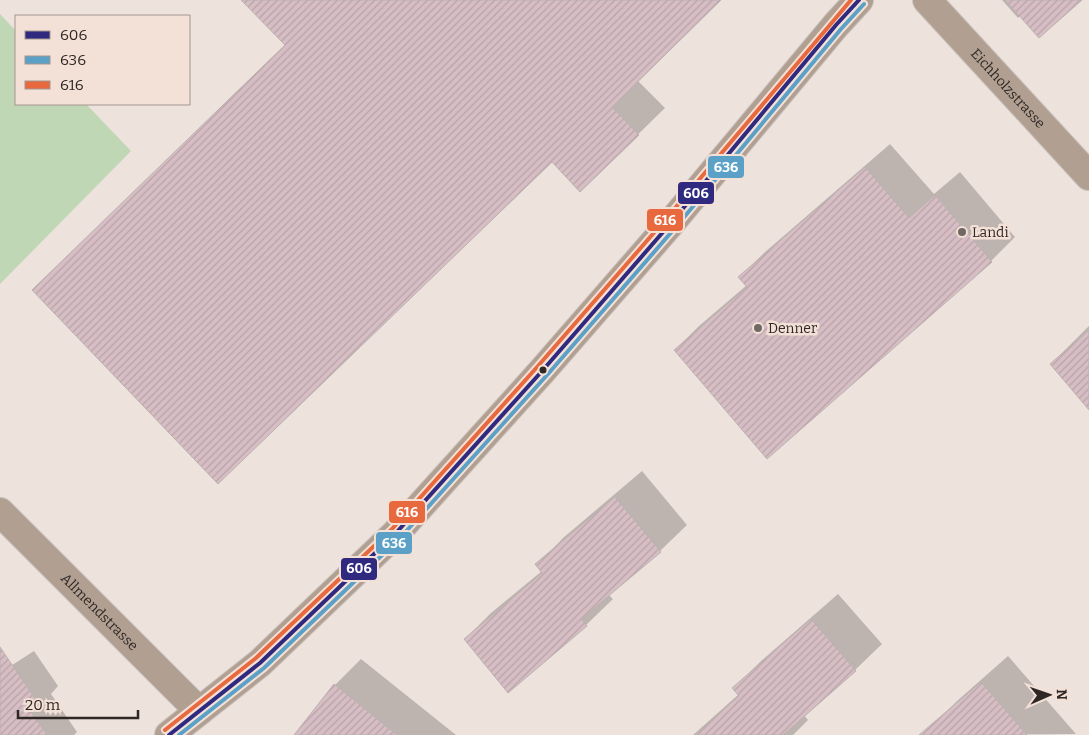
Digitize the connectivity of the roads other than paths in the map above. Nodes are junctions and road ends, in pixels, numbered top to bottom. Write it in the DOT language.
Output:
graph roads {
  1 [pos="859,0"];
  2 [pos="927,0"];
  3 [pos="1089,176"];
  4 [pos="0,512"];
  5 [pos="199,711"];
  6 [pos="169,735"];
  1 -- 5 [label="street"];
  2 -- 3 [label="street, Eichholzstrasse"];
  4 -- 5 [label="street, Allmendstrasse"];
  5 -- 6 [label="street"];
}
